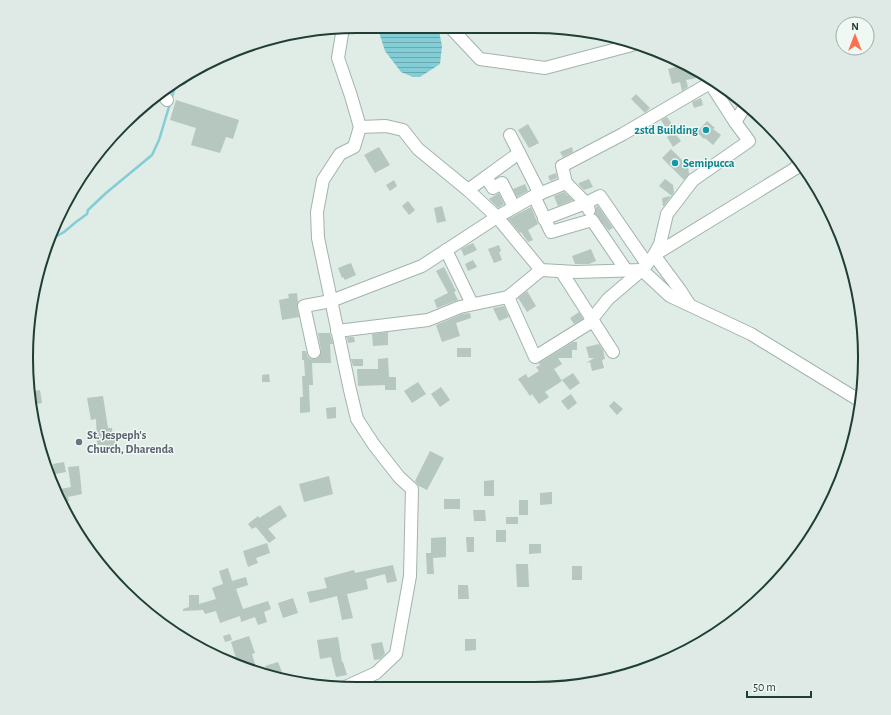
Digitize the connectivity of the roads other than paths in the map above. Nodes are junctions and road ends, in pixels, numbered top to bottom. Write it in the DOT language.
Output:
graph roads {
  1 [pos="456,33"];
  2 [pos="342,34"];
  3 [pos="626,47"];
  4 [pos="708,84"];
  5 [pos="713,87"];
  6 [pos="743,110"];
  7 [pos="735,122"];
  8 [pos="360,127"];
  9 [pos="510,135"];
  10 [pos="519,153"];
  11 [pos="796,167"];
  12 [pos="486,176"];
  13 [pos="566,183"];
  14 [pos="468,190"];
  15 [pos="537,195"];
  16 [pos="586,203"];
  17 [pos="514,207"];
  18 [pos="497,217"];
  19 [pos="544,219"];
  20 [pos="592,220"];
  21 [pos="446,250"];
  22 [pos="647,263"];
  23 [pos="541,270"];
  24 [pos="626,270"];
  25 [pos="561,272"];
  26 [pos="508,297"];
  27 [pos="331,301"];
  28 [pos="472,304"];
  29 [pos="689,304"];
  30 [pos="592,319"];
  31 [pos="337,331"];
  32 [pos="314,352"];
  33 [pos="613,352"];
  34 [pos="855,398"];
  35 [pos="356,682"];
  1 -- 3 [label="street"];
  2 -- 8 [label="street"];
  4 -- 13 [label="street"];
  5 -- 7 [label="street"];
  6 -- 7 [label="street"];
  7 -- 22 [label="street"];
  8 -- 14 [label="street"];
  8 -- 27 [label="street"];
  9 -- 10 [label="street"];
  10 -- 12 [label="street"];
  10 -- 15 [label="street"];
  11 -- 22 [label="street"];
  12 -- 14 [label="street"];
  12 -- 17 [label="street"];
  13 -- 15 [label="street"];
  13 -- 16 [label="street"];
  14 -- 18 [label="street"];
  15 -- 17 [label="street"];
  15 -- 19 [label="street"];
  16 -- 19 [label="street"];
  16 -- 20 [label="street"];
  16 -- 22 [label="street"];
  17 -- 18 [label="street"];
  18 -- 21 [label="street"];
  18 -- 23 [label="street"];
  19 -- 20 [label="street"];
  20 -- 24 [label="street"];
  21 -- 27 [label="street"];
  21 -- 28 [label="street"];
  22 -- 24 [label="street"];
  22 -- 29 [label="street"];
  22 -- 29 [label="street"];
  22 -- 30 [label="street"];
  23 -- 25 [label="street"];
  23 -- 26 [label="street"];
  24 -- 25 [label="street"];
  25 -- 30 [label="street"];
  26 -- 28 [label="street"];
  26 -- 30 [label="street"];
  27 -- 31 [label="street"];
  27 -- 32 [label="street"];
  28 -- 31 [label="street"];
  29 -- 34 [label="street"];
  30 -- 33 [label="street"];
  31 -- 35 [label="street"];
}
